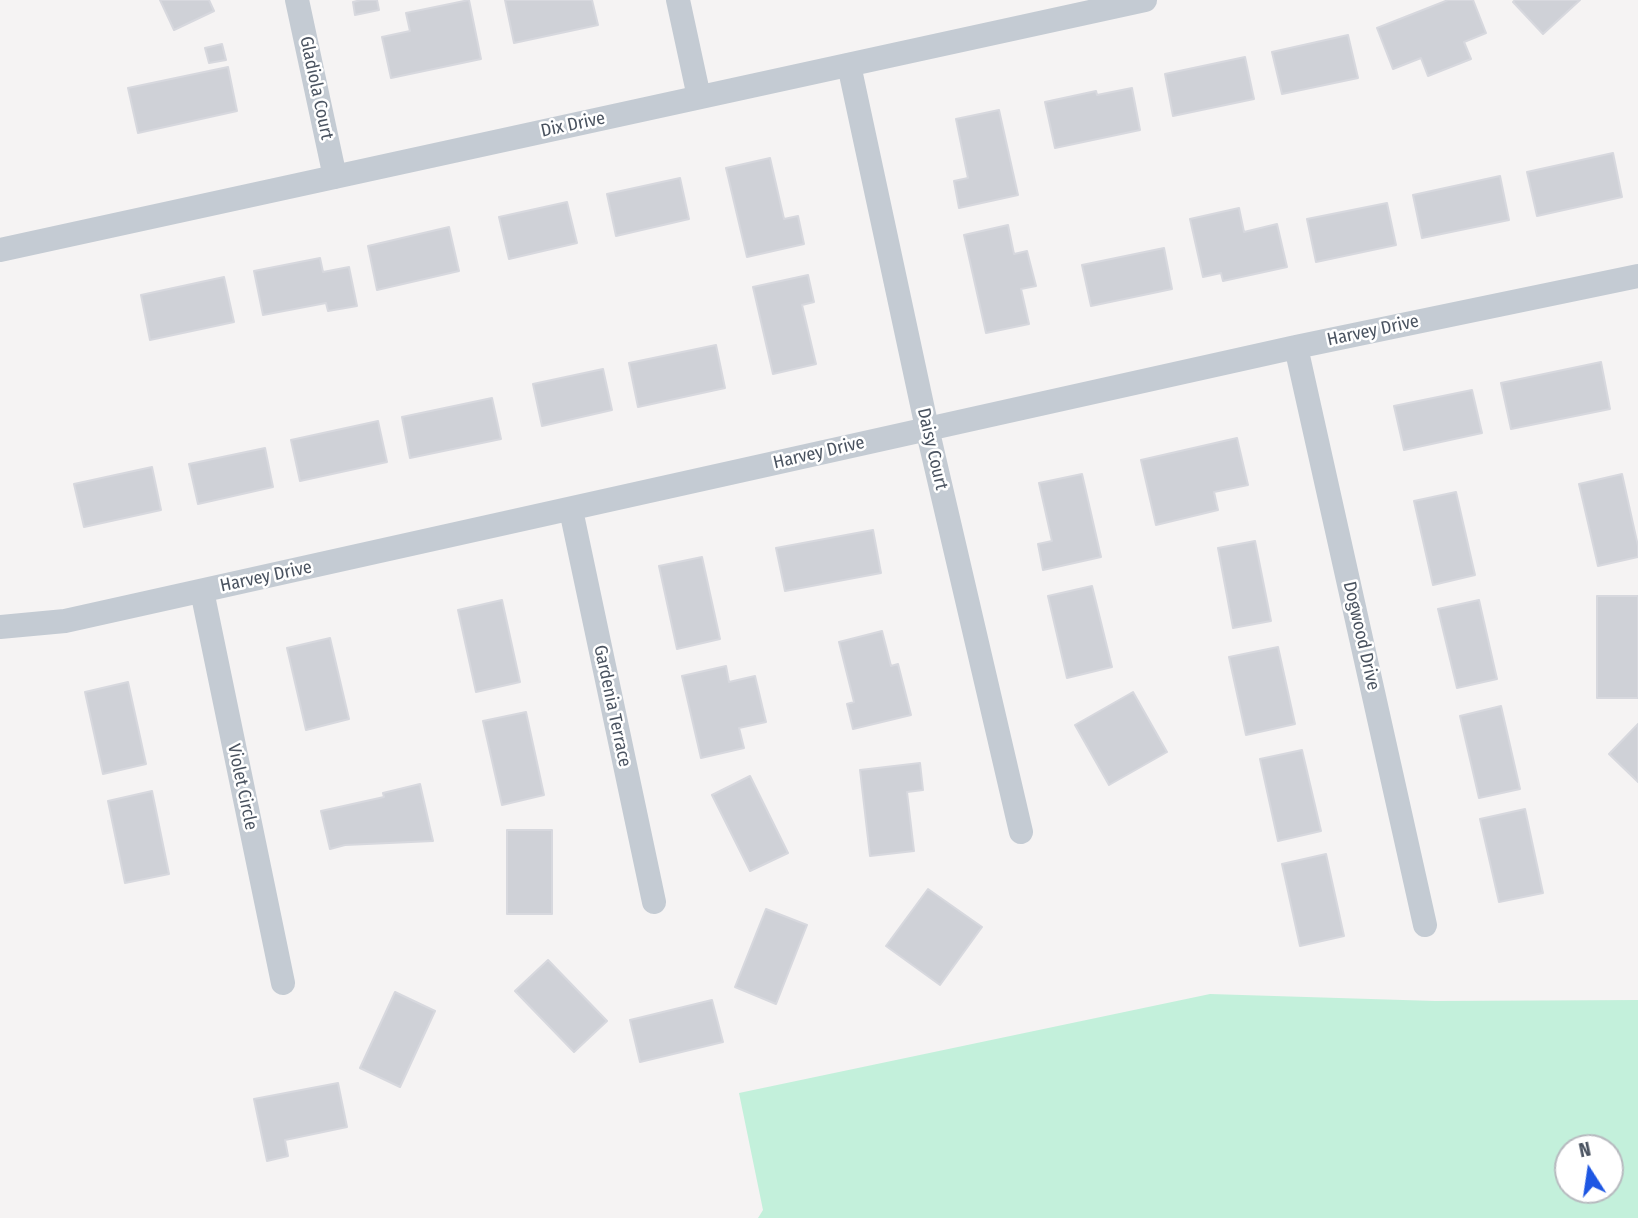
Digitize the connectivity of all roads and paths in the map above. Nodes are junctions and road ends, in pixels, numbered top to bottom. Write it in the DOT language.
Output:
graph roads {
  1 [pos="297,0"];
  2 [pos="678,0"];
  3 [pos="1145,0"];
  4 [pos="1062,9"];
  5 [pos="849,65"];
  6 [pos="699,97"];
  7 [pos="335,177"];
  8 [pos="0,250"];
  9 [pos="1638,276"];
  10 [pos="1296,347"];
  11 [pos="927,428"];
  12 [pos="571,509"];
  13 [pos="202,591"];
  14 [pos="0,627"];
  15 [pos="1021,832"];
  16 [pos="654,902"];
  17 [pos="1425,925"];
  18 [pos="283,983"];
  1 -- 7 [label="street, Gladiola Court"];
  2 -- 6 [label="street"];
  3 -- 4 [label="street, Dix Drive"];
  4 -- 5 [label="street, Dix Drive"];
  5 -- 6 [label="street, Dix Drive"];
  5 -- 11 [label="street, Daisy Court"];
  6 -- 7 [label="street, Dix Drive"];
  7 -- 8 [label="street, Dix Drive"];
  9 -- 10 [label="street, Harvey Drive"];
  10 -- 11 [label="street, Harvey Drive"];
  10 -- 17 [label="street, Dogwood Drive"];
  11 -- 12 [label="street, Harvey Drive"];
  11 -- 15 [label="street, Daisy Court"];
  12 -- 13 [label="street, Harvey Drive"];
  12 -- 16 [label="street, Gardenia Terrace"];
  13 -- 14 [label="street, Harvey Drive"];
  13 -- 18 [label="street, Violet Circle"];
}
